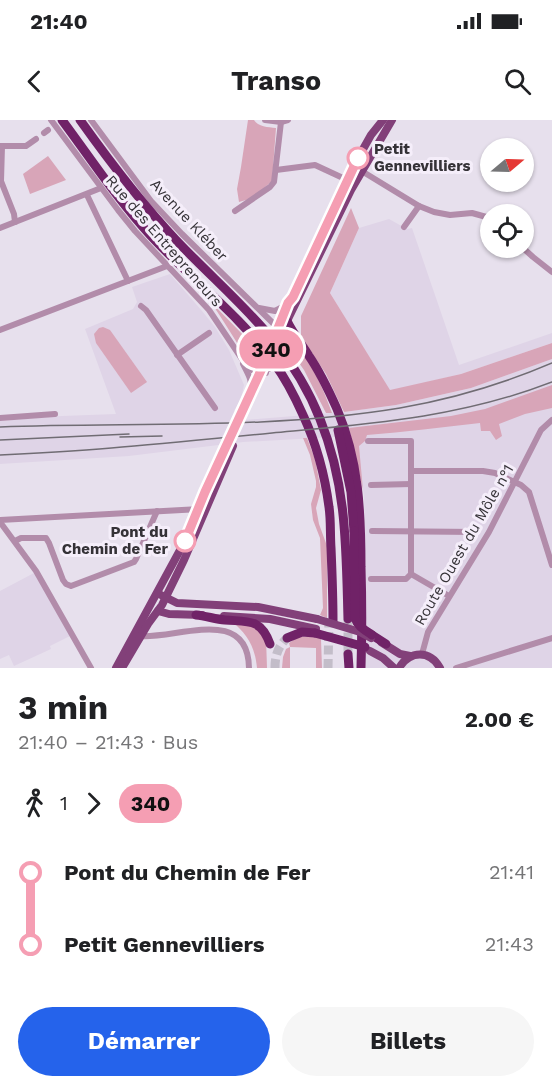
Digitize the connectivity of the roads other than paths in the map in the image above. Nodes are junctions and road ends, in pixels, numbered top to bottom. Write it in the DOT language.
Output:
graph roads {
  1 [pos="51,120"];
  2 [pos="62,120"];
  3 [pos="80,120"];
  4 [pos="91,120"];
  5 [pos="96,120"];
  6 [pos="265,120"];
  7 [pos="392,120"];
  8 [pos="284,121"];
  9 [pos="382,122"];
  10 [pos="36,139"];
  11 [pos="1,146"];
  12 [pos="126,168"];
  13 [pos="357,169"];
  14 [pos="276,170"];
  15 [pos="348,178"];
  16 [pos="101,188"];
  17 [pos="87,195"];
  18 [pos="419,206"];
  19 [pos="235,211"];
  20 [pos="480,215"];
  21 [pos="15,222"];
  22 [pos="404,227"];
  23 [pos="0,228"];
  24 [pos="534,258"];
  25 [pos="167,266"];
  26 [pos="552,272"];
  27 [pos="128,281"];
  28 [pos="288,303"];
  29 [pos="253,304"];
  30 [pos="141,306"];
  31 [pos="287,321"];
  32 [pos="0,330"];
  33 [pos="209,333"];
  34 [pos="280,334"];
  35 [pos="297,340"];
  36 [pos="236,350"];
  37 [pos="177,355"];
  38 [pos="265,369"];
  39 [pos="250,396"];
  40 [pos="331,399"];
  41 [pos="215,408"];
  42 [pos="55,414"];
  43 [pos="0,418"];
  44 [pos="320,419"];
  45 [pos="552,420"];
  46 [pos="368,441"];
  47 [pos="411,471"];
  48 [pos="516,482"];
  49 [pos="411,484"];
  50 [pos="371,485"];
  51 [pos="203,509"];
  52 [pos="158,511"];
  53 [pos="0,521"];
  54 [pos="354,530"];
  55 [pos="372,531"];
  56 [pos="411,532"];
  57 [pos="476,532"];
  58 [pos="15,541"];
  59 [pos="552,565"];
  60 [pos="411,574"];
  61 [pos="370,579"];
  62 [pos="156,592"];
  63 [pos="449,596"];
  64 [pos="165,597"];
  65 [pos="158,611"];
  66 [pos="196,615"];
  67 [pos="332,617"];
  68 [pos="348,619"];
  69 [pos="315,631"];
  70 [pos="137,635"];
  71 [pos="372,637"];
  72 [pos="287,638"];
  73 [pos="552,638"];
  74 [pos="270,644"];
  75 [pos="386,644"];
  76 [pos="368,649"];
  77 [pos="348,654"];
  78 [pos="422,654"];
  79 [pos="410,656"];
  80 [pos="91,668"];
  81 [pos="116,668"];
  82 [pos="122,668"];
  83 [pos="249,668"];
  84 [pos="349,668"];
  85 [pos="361,668"];
  86 [pos="394,668"];
  87 [pos="399,668"];
  88 [pos="440,668"];
  89 [pos="456,668"];
  1 -- 16 [label="street, Rue des Entrepreneurs"];
  2 -- 67 [label="highway"];
  3 -- 44 [label="highway"];
  4 -- 12 [label="street, Avenue Kléber"];
  5 -- 12 [label="street"];
  6 -- 8 [label="street"];
  7 -- 9 [label="main road"];
  8 -- 14 [label="street"];
  9 -- 13 [label="main road"];
  10 -- 11 [label="street"];
  11 -- 21 [label="street"];
  12 -- 29 [label="street, Avenue Kléber"];
  13 -- 15 [label="main road"];
  13 -- 18 [label="street"];
  13 -- 31 [label="main road"];
  14 -- 15 [label="street"];
  14 -- 19 [label="street"];
  15 -- 28 [label="main road"];
  16 -- 17 [label="street"];
  16 -- 25 [label="street, Rue des Entrepreneurs"];
  17 -- 21 [label="street"];
  17 -- 27 [label="street"];
  18 -- 20 [label="street"];
  18 -- 22 [label="street"];
  21 -- 23 [label="street"];
  24 -- 26 [label="street"];
  25 -- 27 [label="street"];
  25 -- 36 [label="street, Rue des Entrepreneurs"];
  27 -- 32 [label="street"];
  28 -- 29 [label="street"];
  28 -- 34 [label="main road"];
  29 -- 34 [label="street, Avenue Kléber"];
  30 -- 37 [label="street"];
  31 -- 34 [label="main road"];
  31 -- 35 [label="highway"];
  33 -- 37 [label="street"];
  34 -- 35 [label="highway"];
  34 -- 38 [label="main road"];
  35 -- 40 [label="highway"];
  36 -- 38 [label="street, Rue des Entrepreneurs"];
  36 -- 39 [label="street, Rue des Entrepreneurs"];
  37 -- 41 [label="street"];
  38 -- 39 [label="main road"];
  38 -- 51 [label="main road"];
  39 -- 51 [label="main road"];
  40 -- 54 [label="highway"];
  40 -- 85 [label="highway"];
  42 -- 43 [label="street"];
  44 -- 54 [label="highway"];
  44 -- 68 [label="highway"];
  45 -- 48 [label="street, Route Ouest du Môle n°1"];
  46 -- 47 [label="street"];
  47 -- 48 [label="street"];
  47 -- 49 [label="street"];
  48 -- 59 [label="street"];
  48 -- 63 [label="street, Route Ouest du Môle n°1"];
  49 -- 50 [label="street"];
  49 -- 56 [label="street"];
  51 -- 52 [label="street"];
  51 -- 62 [label="main road"];
  51 -- 64 [label="main road"];
  52 -- 53 [label="street"];
  52 -- 58 [label="street"];
  53 -- 58 [label="street"];
  54 -- 71 [label="highway, bridge"];
  55 -- 56 [label="street"];
  56 -- 57 [label="street"];
  56 -- 60 [label="street"];
  58 -- 80 [label="street"];
  60 -- 61 [label="street"];
  60 -- 63 [label="street"];
  62 -- 64 [label="main road"];
  62 -- 65 [label="main road"];
  62 -- 70 [label="main road"];
  63 -- 78 [label="street, Route Ouest du Môle n°1"];
  64 -- 65 [label="main road"];
  64 -- 71 [label="main road, bridge"];
  65 -- 66 [label="main road"];
  65 -- 70 [label="main road"];
  66 -- 69 [label="main road"];
  66 -- 74 [label="highway"];
  69 -- 72 [label="highway"];
  69 -- 76 [label="highway, bridge"];
  70 -- 81 [label="main road"];
  70 -- 82 [label="main road"];
  70 -- 83 [label="street"];
  71 -- 75 [label="highway"];
  73 -- 89 [label="street"];
  75 -- 79 [label="main road"];
  76 -- 86 [label="main road"];
  77 -- 84 [label="highway"];
  78 -- 79 [label="main road"];
  78 -- 88 [label="main road"];
  79 -- 87 [label="main road"];
}
